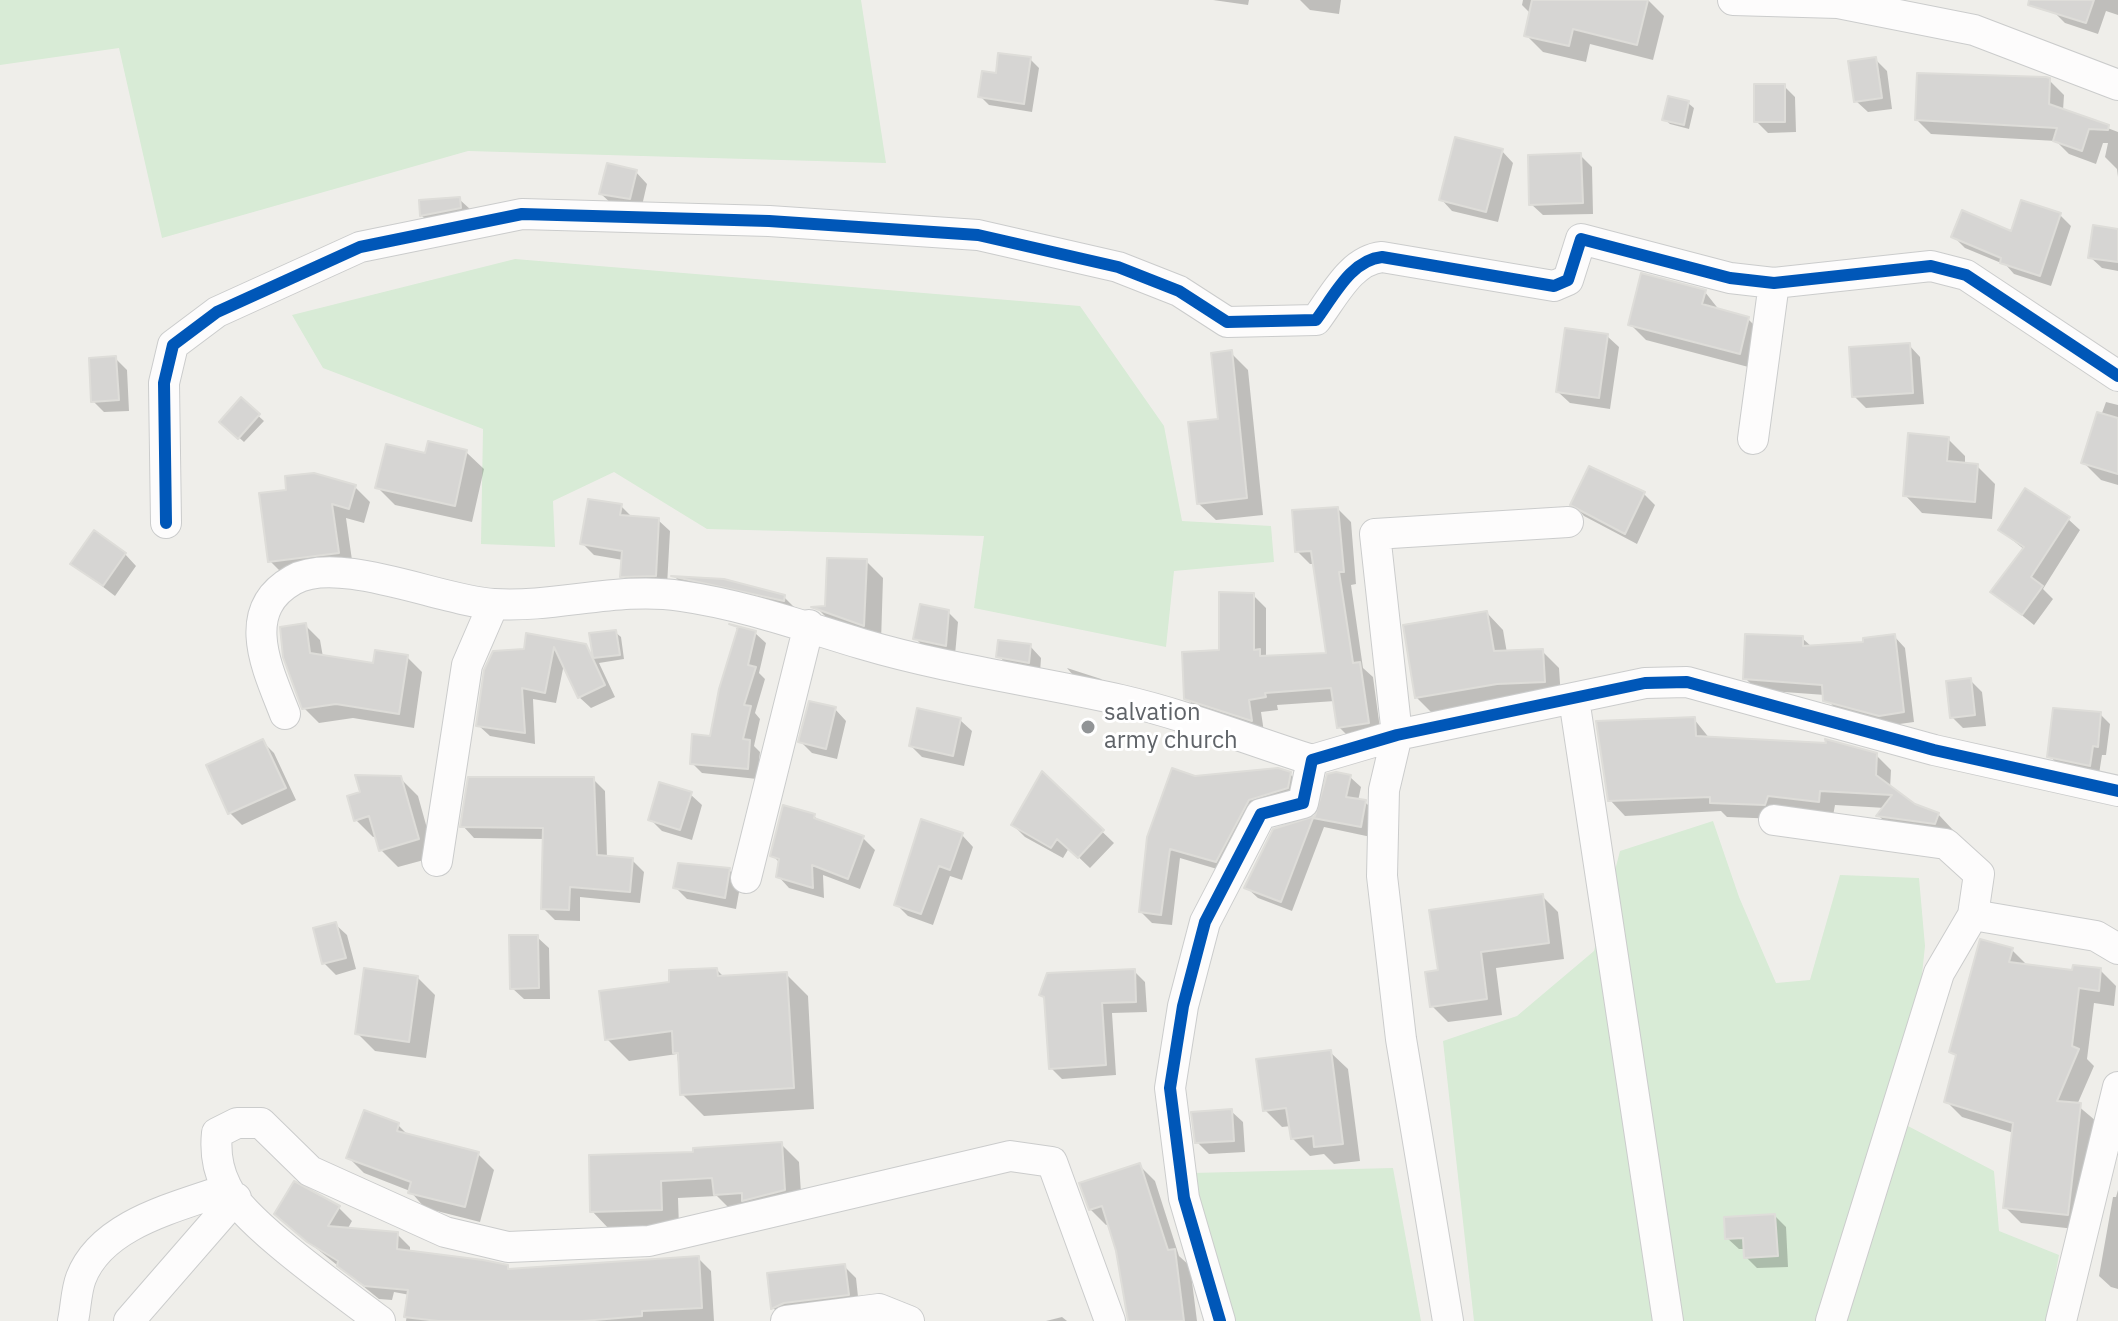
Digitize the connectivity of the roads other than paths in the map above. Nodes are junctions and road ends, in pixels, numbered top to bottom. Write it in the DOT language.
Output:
graph roads {
  1 [pos="1733,0"];
  2 [pos="2118,85"];
  3 [pos="1774,283"];
  4 [pos="2118,376"];
  5 [pos="1753,439"];
  6 [pos="1568,522"];
  7 [pos="166,523"];
  8 [pos="493,605"];
  9 [pos="809,625"];
  10 [pos="1574,699"];
  11 [pos="285,714"];
  12 [pos="1397,735"];
  13 [pos="1312,760"];
  14 [pos="2118,791"];
  15 [pos="1774,820"];
  16 [pos="437,861"];
  17 [pos="746,878"];
  18 [pos="1973,915"];
  19 [pos="2118,949"];
  20 [pos="2118,1087"];
  21 [pos="231,1194"];
  22 [pos="73,1321"];
  23 [pos="129,1321"];
  24 [pos="380,1321"];
  25 [pos="786,1321"];
  26 [pos="909,1321"];
  27 [pos="1110,1321"];
  28 [pos="1220,1321"];
  29 [pos="1448,1321"];
  30 [pos="1668,1321"];
  31 [pos="1831,1321"];
  32 [pos="2061,1321"];
  1 -- 2 [label="street"];
  3 -- 4 [label="street"];
  3 -- 5 [label="street"];
  3 -- 7 [label="street"];
  6 -- 12 [label="street"];
  8 -- 9 [label="street"];
  8 -- 11 [label="street"];
  8 -- 16 [label="street"];
  9 -- 13 [label="street"];
  9 -- 17 [label="street"];
  10 -- 12 [label="street"];
  10 -- 14 [label="street"];
  10 -- 30 [label="street"];
  12 -- 13 [label="street"];
  12 -- 29 [label="street"];
  13 -- 28 [label="street"];
  15 -- 18 [label="street"];
  18 -- 19 [label="street"];
  18 -- 31 [label="street"];
  20 -- 32 [label="street"];
  21 -- 22 [label="street"];
  21 -- 23 [label="street"];
  21 -- 24 [label="street"];
  21 -- 27 [label="street"];
  25 -- 26 [label="street"];
}
